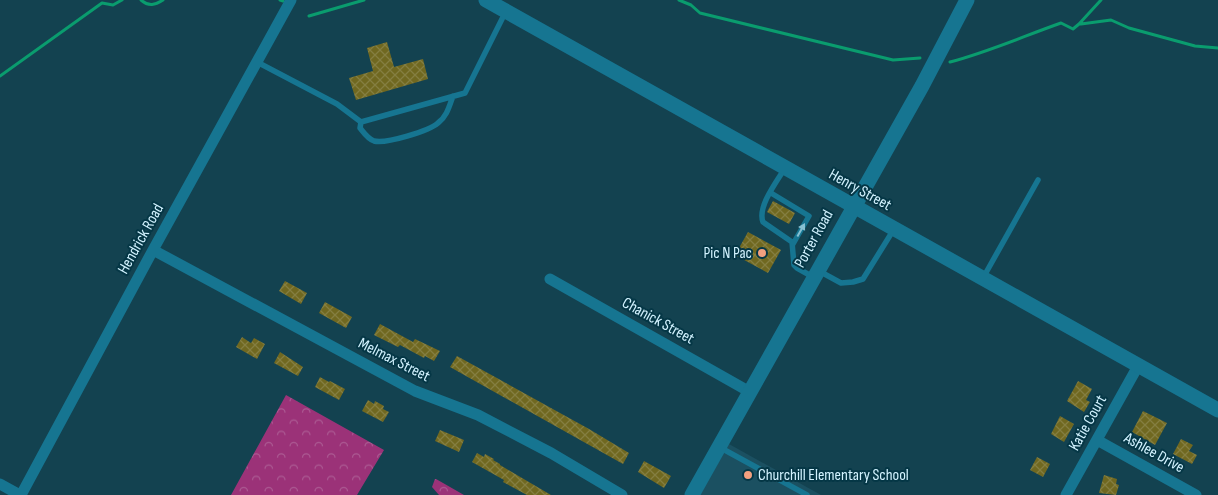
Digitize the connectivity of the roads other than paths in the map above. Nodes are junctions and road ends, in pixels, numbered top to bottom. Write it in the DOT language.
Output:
graph roads {
  1 [pos="291,0"];
  2 [pos="486,0"];
  3 [pos="967,0"];
  4 [pos="506,11"];
  5 [pos="257,62"];
  6 [pos="452,96"];
  7 [pos="361,122"];
  8 [pos="785,168"];
  9 [pos="1038,180"];
  10 [pos="771,193"];
  11 [pos="853,206"];
  12 [pos="894,229"];
  13 [pos="793,244"];
  14 [pos="153,250"];
  15 [pos="815,274"];
  16 [pos="983,278"];
  17 [pos="550,279"];
  18 [pos="1138,366"];
  19 [pos="750,392"];
  20 [pos="1218,410"];
  21 [pos="1098,440"];
  22 [pos="719,447"];
  23 [pos="0,484"];
  24 [pos="20,495"];
  25 [pos="622,495"];
  26 [pos="692,495"];
  27 [pos="807,495"];
  28 [pos="1066,495"];
  29 [pos="1196,495"];
  1 -- 5 [label="street, Hendrick Road"];
  2 -- 4 [label="street, Henry Street"];
  3 -- 11 [label="street, Porter Road"];
  4 -- 6 [label="lane"];
  4 -- 8 [label="street, Henry Street"];
  5 -- 7 [label="lane"];
  5 -- 14 [label="street, Hendrick Road"];
  6 -- 7 [label="lane"];
  6 -- 7 [label="lane"];
  8 -- 10 [label="lane"];
  8 -- 11 [label="street, Henry Street"];
  9 -- 16 [label="lane"];
  10 -- 13 [label="lane"];
  13 -- 10 [label="lane, one-way"];
  11 -- 12 [label="street, Henry Street"];
  11 -- 15 [label="street, Porter Road"];
  12 -- 15 [label="lane"];
  12 -- 16 [label="street, Henry Street"];
  13 -- 15 [label="lane"];
  14 -- 24 [label="street, Hendrick Road"];
  14 -- 25 [label="street, Melmax Street"];
  15 -- 19 [label="street, Porter Road"];
  16 -- 18 [label="street, Henry Street"];
  17 -- 19 [label="street, Chanick Street"];
  18 -- 20 [label="street, Henry Street"];
  18 -- 21 [label="street, Katie Court"];
  19 -- 22 [label="street, Porter Road"];
  21 -- 28 [label="street, Katie Court"];
  21 -- 29 [label="street, Ashlee Drive"];
  22 -- 26 [label="street, Porter Road"];
  22 -- 27 [label="lane"];
  23 -- 24 [label="street"];
}
